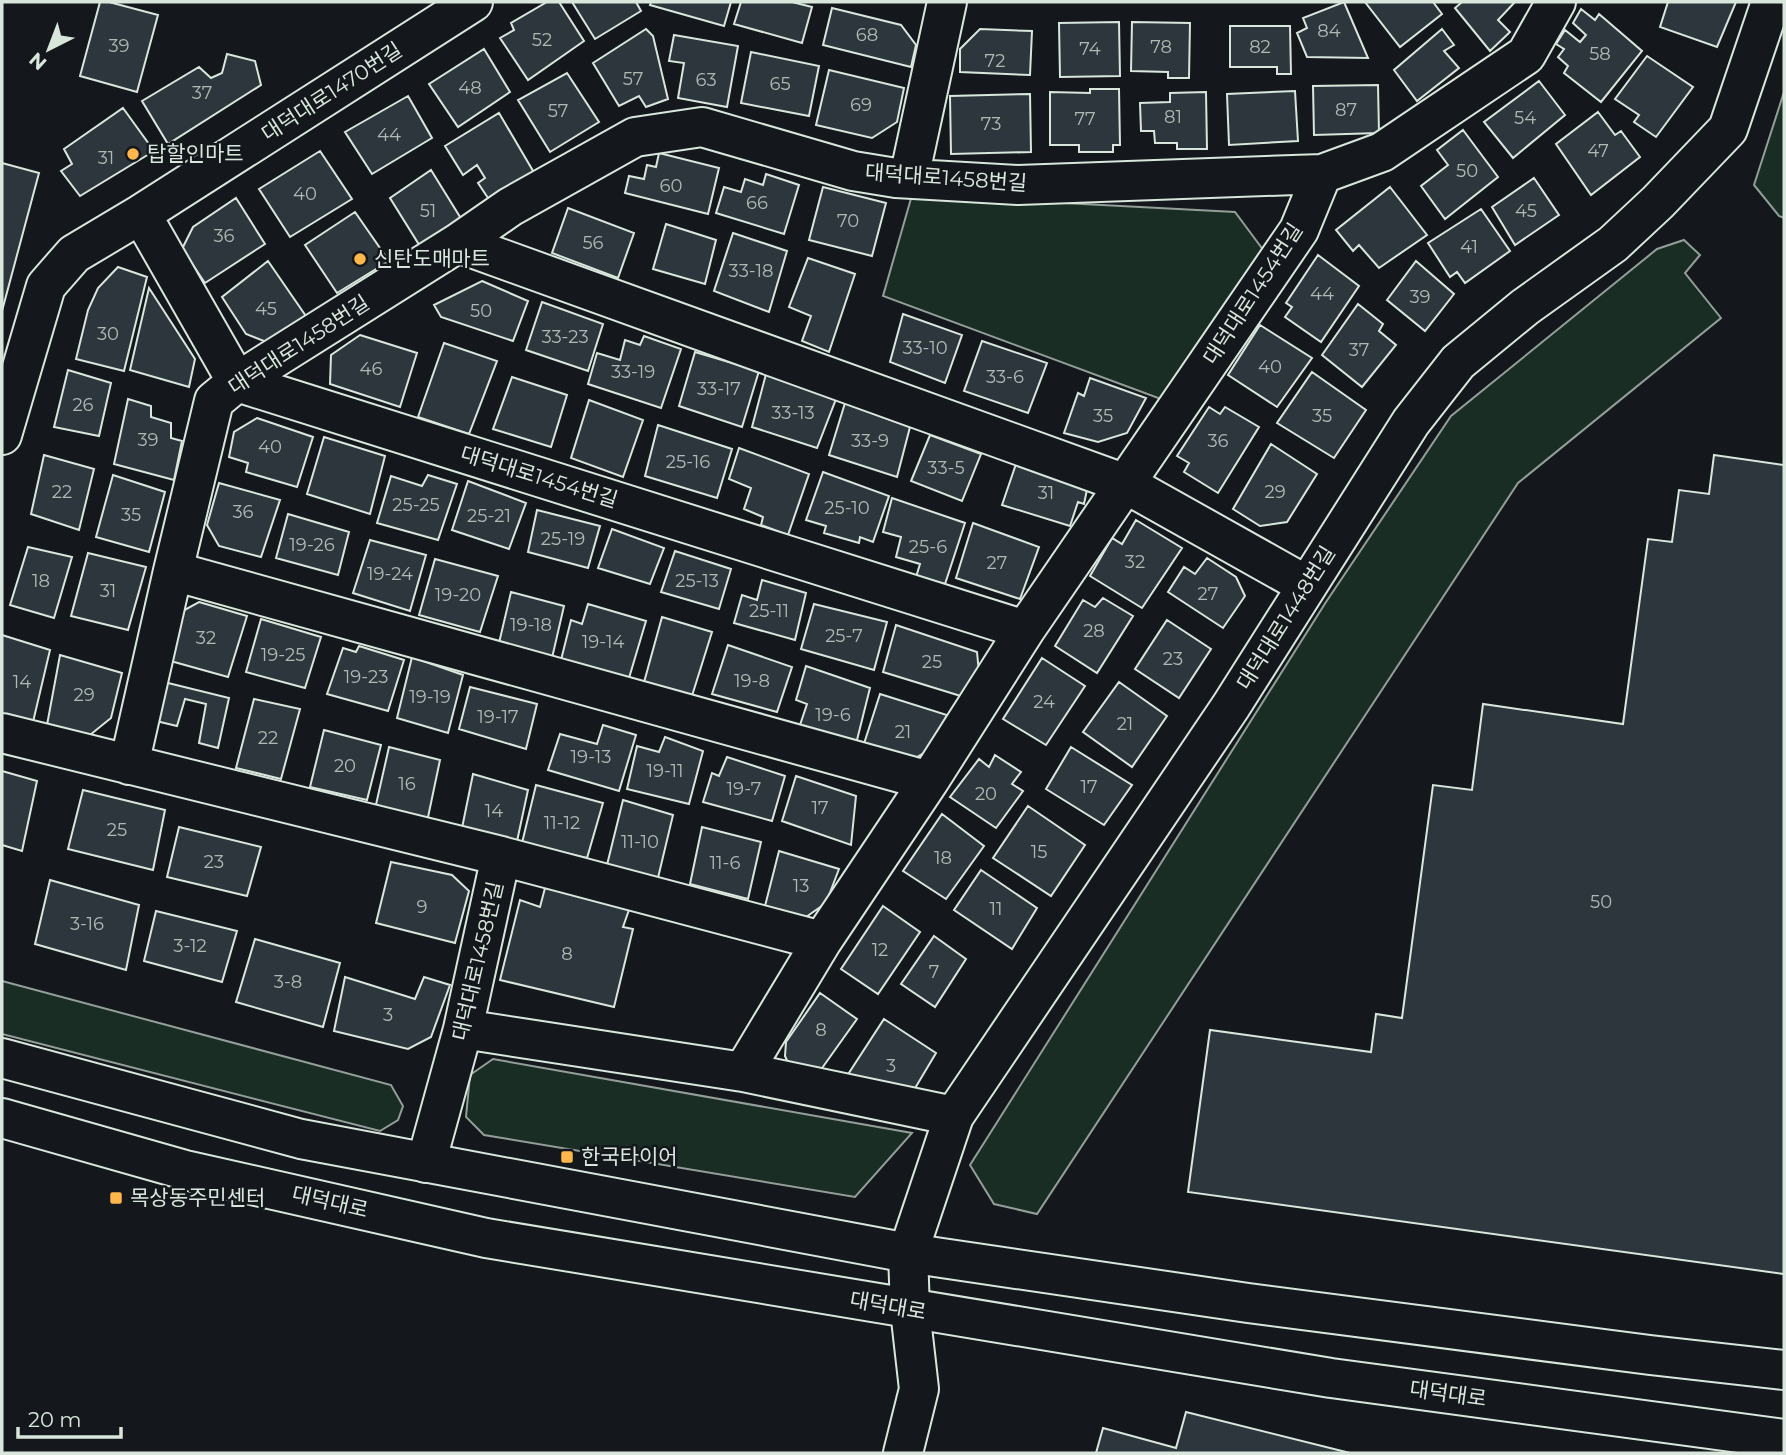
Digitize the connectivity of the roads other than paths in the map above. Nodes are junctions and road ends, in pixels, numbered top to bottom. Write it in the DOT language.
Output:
graph roads {
  1 [pos="473,2"];
  2 [pos="947,2"];
  3 [pos="1556,2"];
  4 [pos="1771,2"];
  5 [pos="1322,174"];
  6 [pos="909,178"];
  7 [pos="141,214"];
  8 [pos="458,243"];
  9 [pos="237,382"];
  10 [pos="2,435"];
  11 [pos="1126,484"];
  12 [pos="173,571"];
  13 [pos="1306,586"];
  14 [pos="1025,630"];
  15 [pos="2,733"];
  16 [pos="130,765"];
  17 [pos="929,781"];
  18 [pos="501,856"];
  19 [pos="822,941"];
  20 [pos="463,1029"];
  21 [pos="2,1058"];
  22 [pos="743,1072"];
  23 [pos="954,1116"];
  24 [pos="2,1118"];
  25 [pos="426,1163"];
  26 [pos="908,1253"];
  27 [pos="910,1310"];
  28 [pos="1784,1370"];
  29 [pos="1784,1438"];
  30 [pos="903,1453"];
  1 -- 7 [label="street, 대덕대로1470번길"];
  2 -- 6 [label="street"];
  3 -- 5 [label="street"];
  4 -- 13 [label="street, 대덕대로1448번길"];
  5 -- 6 [label="street, 대덕대로1458번길"];
  5 -- 11 [label="street, 대덕대로1454번길"];
  6 -- 8 [label="street, 대덕대로1458번길"];
  7 -- 9 [label="street"];
  7 -- 10 [label="street, 대덕대로1470번길"];
  8 -- 9 [label="street, 대덕대로1458번길"];
  8 -- 11 [label="street"];
  9 -- 12 [label="street, 대덕대로1458번길"];
  9 -- 14 [label="street, 대덕대로1454번길"];
  11 -- 13 [label="street"];
  11 -- 14 [label="street, 대덕대로1454번길"];
  12 -- 16 [label="street, 대덕대로1458번길"];
  12 -- 17 [label="street"];
  13 -- 23 [label="street, 대덕대로1448번길"];
  14 -- 17 [label="street, 대덕대로1454번길"];
  15 -- 16 [label="street"];
  16 -- 18 [label="street, 대덕대로1458번길"];
  17 -- 19 [label="street, 대덕대로1454번길"];
  18 -- 19 [label="street"];
  18 -- 20 [label="street, 대덕대로1458번길"];
  19 -- 22 [label="street, 대덕대로1454번길"];
  20 -- 22 [label="street"];
  20 -- 25 [label="street, 대덕대로1458번길"];
  21 -- 25 [label="street"];
  22 -- 23 [label="street"];
  23 -- 26 [label="street, 대덕대로1448번길"];
  24 -- 27 [label="street, 대덕대로"];
  25 -- 26 [label="street"];
  26 -- 27 [label="street, 대덕대로1448번길"];
  26 -- 28 [label="street"];
  27 -- 29 [label="street, 대덕대로"];
  27 -- 30 [label="street, 대덕대로1448번길"];
}
